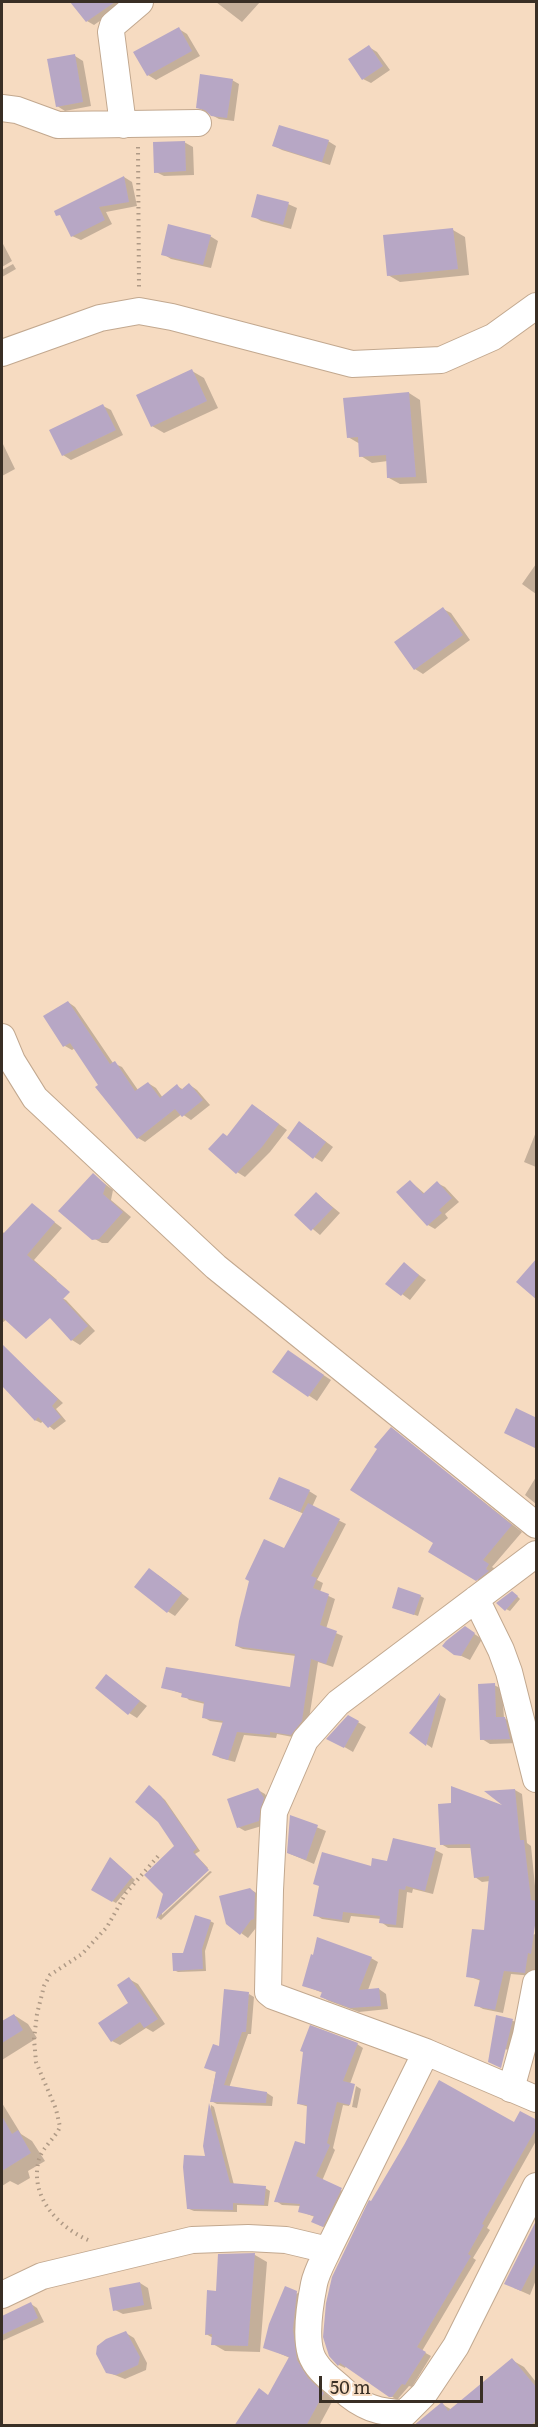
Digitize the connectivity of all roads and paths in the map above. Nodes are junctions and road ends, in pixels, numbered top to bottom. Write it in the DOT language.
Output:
graph roads {
  1 [pos="140,2"];
  2 [pos="2,108"];
  3 [pos="198,123"];
  4 [pos="123,125"];
  5 [pos="537,306"];
  6 [pos="139,311"];
  7 [pos="2,353"];
  8 [pos="2,1037"];
  9 [pos="537,1525"];
  10 [pos="537,1554"];
  11 [pos="476,1599"];
  12 [pos="537,1779"];
  13 [pos="159,1855"];
  14 [pos="537,1983"];
  15 [pos="426,2052"];
  16 [pos="511,2089"];
  17 [pos="537,2099"];
  18 [pos="537,2186"];
  19 [pos="96,2244"];
  20 [pos="328,2250"];
  21 [pos="2,2295"];
  1 -- 4 [label="street"];
  2 -- 4 [label="street"];
  3 -- 4 [label="street"];
  4 -- 6 [label="path"];
  5 -- 6 [label="street"];
  6 -- 7 [label="street"];
  8 -- 9 [label="street"];
  10 -- 11 [label="street"];
  11 -- 12 [label="street"];
  11 -- 15 [label="street"];
  13 -- 19 [label="path"];
  14 -- 16 [label="street"];
  15 -- 16 [label="street"];
  15 -- 20 [label="street"];
  16 -- 17 [label="street"];
  18 -- 20 [label="street"];
  20 -- 21 [label="street"];
}
